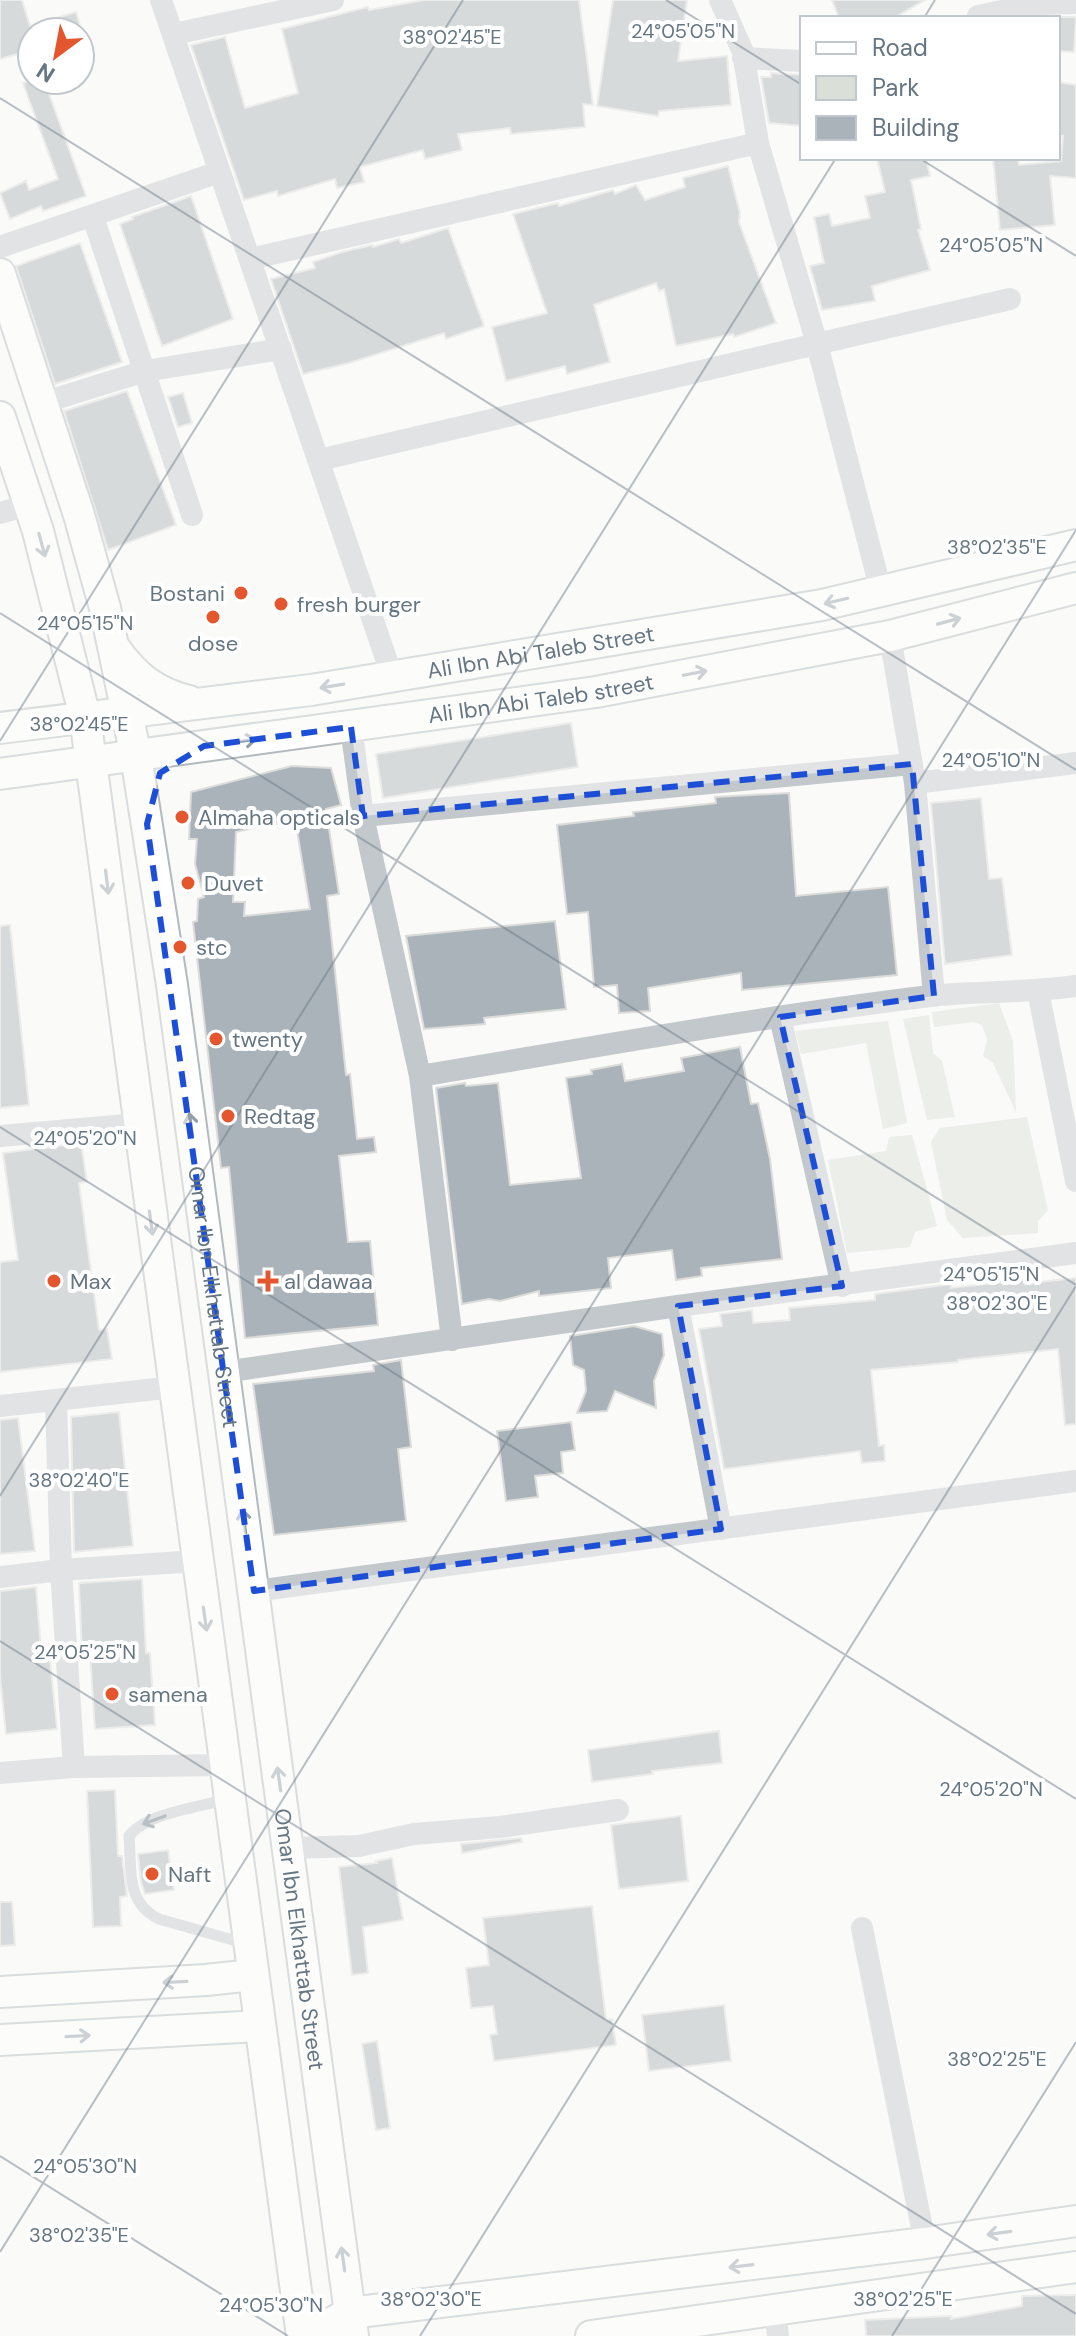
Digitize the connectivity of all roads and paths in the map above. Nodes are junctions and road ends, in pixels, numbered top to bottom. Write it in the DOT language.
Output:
graph roads {
  1 [pos="161,0"];
  2 [pos="333,0"];
  3 [pos="720,0"];
  4 [pos="1076,3"];
  5 [pos="975,11"];
  6 [pos="174,34"];
  7 [pos="743,58"];
  8 [pos="800,61"];
  9 [pos="758,143"];
  10 [pos="219,172"];
  11 [pos="93,217"];
  12 [pos="0,247"];
  13 [pos="250,259"];
  14 [pos="0,274"];
  15 [pos="1010,299"];
  16 [pos="817,344"];
  17 [pos="281,349"];
  18 [pos="145,371"];
  19 [pos="42,403"];
  20 [pos="0,417"];
  21 [pos="319,460"];
  22 [pos="29,505"];
  23 [pos="0,513"];
  24 [pos="192,515"];
  25 [pos="1076,545"];
  26 [pos="1076,588"];
  27 [pos="881,591"];
  28 [pos="890,636"];
  29 [pos="113,645"];
  30 [pos="71,653"];
  31 [pos="392,676"];
  32 [pos="199,703"];
  33 [pos="129,711"];
  34 [pos="85,717"];
  35 [pos="10,726"];
  36 [pos="351,727"];
  37 [pos="204,746"];
  38 [pos="136,756"];
  39 [pos="92,762"];
  40 [pos="1076,763"];
  41 [pos="12,773"];
  42 [pos="913,774"];
  43 [pos="363,816"];
  44 [pos="147,824"];
  45 [pos="101,832"];
  46 [pos="1076,986"];
  47 [pos="1038,991"];
  48 [pos="934,996"];
  49 [pos="780,1017"];
  50 [pos="420,1076"];
  51 [pos="138,1124"];
  52 [pos="0,1136"];
  53 [pos="1076,1181"];
  54 [pos="1076,1253"];
  55 [pos="842,1286"];
  56 [pos="678,1306"];
  57 [pos="452,1340"];
  58 [pos="224,1372"];
  59 [pos="174,1387"];
  60 [pos="56,1400"];
  61 [pos="0,1406"];
  62 [pos="1076,1481"];
  63 [pos="721,1529"];
  64 [pos="197,1561"];
  65 [pos="61,1570"];
  66 [pos="0,1577"];
  67 [pos="254,1591"];
  68 [pos="224,1765"];
  69 [pos="74,1767"];
  70 [pos="0,1773"];
  71 [pos="229,1798"];
  72 [pos="618,1810"];
  73 [pos="288,1848"];
  74 [pos="862,1928"];
  75 [pos="249,1944"];
  76 [pos="253,1975"];
  77 [pos="0,1992"];
  78 [pos="260,2026"];
  79 [pos="0,2040"];
  80 [pos="1076,2221"];
  81 [pos="925,2243"];
  82 [pos="1076,2267"];
  83 [pos="776,2323"];
  84 [pos="352,2325"];
  85 [pos="302,2336"];
  86 [pos="308,2336"];
  87 [pos="591,2336"];
  1 -- 6 [label="street"];
  2 -- 6 [label="street"];
  3 -- 7 [label="street"];
  4 -- 5 [label="street"];
  6 -- 10 [label="street"];
  7 -- 8 [label="street"];
  7 -- 9 [label="street"];
  9 -- 13 [label="street"];
  9 -- 16 [label="street"];
  10 -- 11 [label="street"];
  10 -- 13 [label="street"];
  11 -- 12 [label="street"];
  11 -- 18 [label="street"];
  13 -- 17 [label="street"];
  14 -- 19 [label="street, Omar Ibn Elkhattab Street"];
  15 -- 16 [label="street"];
  16 -- 21 [label="street"];
  16 -- 27 [label="street"];
  17 -- 18 [label="street"];
  17 -- 21 [label="street"];
  18 -- 19 [label="street"];
  18 -- 24 [label="street"];
  19 -- 29 [label="street, Omar Ibn Elkhattab Street"];
  20 -- 22 [label="street"];
  21 -- 31 [label="street"];
  22 -- 23 [label="street"];
  22 -- 30 [label="street, one-way"];
  25 -- 27 [label="street, Ali Ibn Abi Taleb Street"];
  28 -- 26 [label="street, Ali Ibn Abi Taleb street, one-way"];
  27 -- 31 [label="street, Ali Ibn Abi Taleb Street, one-way"];
  36 -- 28 [label="street, Ali Ibn Abi Taleb street, one-way"];
  28 -- 42 [label="street"];
  29 -- 32 [label="street"];
  29 -- 33 [label="street, Omar Ibn Elkhattab Street"];
  30 -- 34 [label="street"];
  30 -- 35 [label="street"];
  31 -- 32 [label="street, Ali Ibn Abi Taleb Street, one-way"];
  32 -- 33 [label="street, Ali Ibn Abi Taleb Street"];
  33 -- 34 [label="street, Ali Ibn Abi Taleb Street"];
  33 -- 38 [label="street, Omar Ibn Elkhattab Street"];
  34 -- 35 [label="street, Ali Ibn Abi Taleb Street"];
  34 -- 39 [label="street"];
  37 -- 36 [label="street, Ali Ibn Abi Taleb street, one-way"];
  36 -- 43 [label="street"];
  37 -- 38 [label="street, Ali Ibn Abi Taleb street"];
  37 -- 44 [label="street"];
  38 -- 39 [label="street, Ali Ibn Abi Taleb street"];
  38 -- 44 [label="street, Omar Ibn Elkhattab Street"];
  39 -- 41 [label="street, Ali Ibn Abi Taleb street"];
  39 -- 45 [label="street"];
  40 -- 42 [label="street"];
  41 -- 45 [label="street"];
  42 -- 43 [label="street"];
  42 -- 48 [label="street"];
  43 -- 50 [label="street"];
  58 -- 44 [label="street, Omar Ibn Elkhattab Street, one-way"];
  45 -- 51 [label="street, one-way"];
  46 -- 47 [label="street"];
  47 -- 48 [label="street"];
  47 -- 53 [label="street"];
  48 -- 49 [label="street"];
  49 -- 50 [label="street"];
  49 -- 55 [label="street"];
  50 -- 57 [label="street"];
  51 -- 52 [label="street"];
  51 -- 59 [label="street, one-way"];
  54 -- 55 [label="street"];
  55 -- 56 [label="street"];
  56 -- 57 [label="street"];
  56 -- 63 [label="street"];
  57 -- 58 [label="street"];
  67 -- 58 [label="street, Omar Ibn Elkhattab Street, one-way"];
  59 -- 60 [label="street"];
  59 -- 64 [label="street"];
  60 -- 61 [label="street"];
  60 -- 65 [label="street"];
  62 -- 63 [label="street"];
  63 -- 67 [label="street"];
  64 -- 65 [label="street"];
  64 -- 68 [label="street, one-way"];
  65 -- 66 [label="street"];
  65 -- 69 [label="street"];
  73 -- 67 [label="street, Omar Ibn Elkhattab Street, one-way"];
  68 -- 69 [label="street"];
  68 -- 71 [label="street"];
  69 -- 70 [label="street"];
  71 -- 75 [label="street"];
  71 -- 75 [label="lane, one-way"];
  72 -- 73 [label="street"];
  84 -- 73 [label="street, Omar Ibn Elkhattab Street, one-way"];
  74 -- 81 [label="street"];
  75 -- 76 [label="street"];
  76 -- 77 [label="street, one-way"];
  76 -- 78 [label="street"];
  79 -- 78 [label="street, one-way"];
  78 -- 85 [label="street"];
  80 -- 81 [label="street, one-way"];
  81 -- 84 [label="street, one-way"];
  82 -- 83 [label="street"];
  83 -- 87 [label="street"];
  84 -- 86 [label="street"];
}
